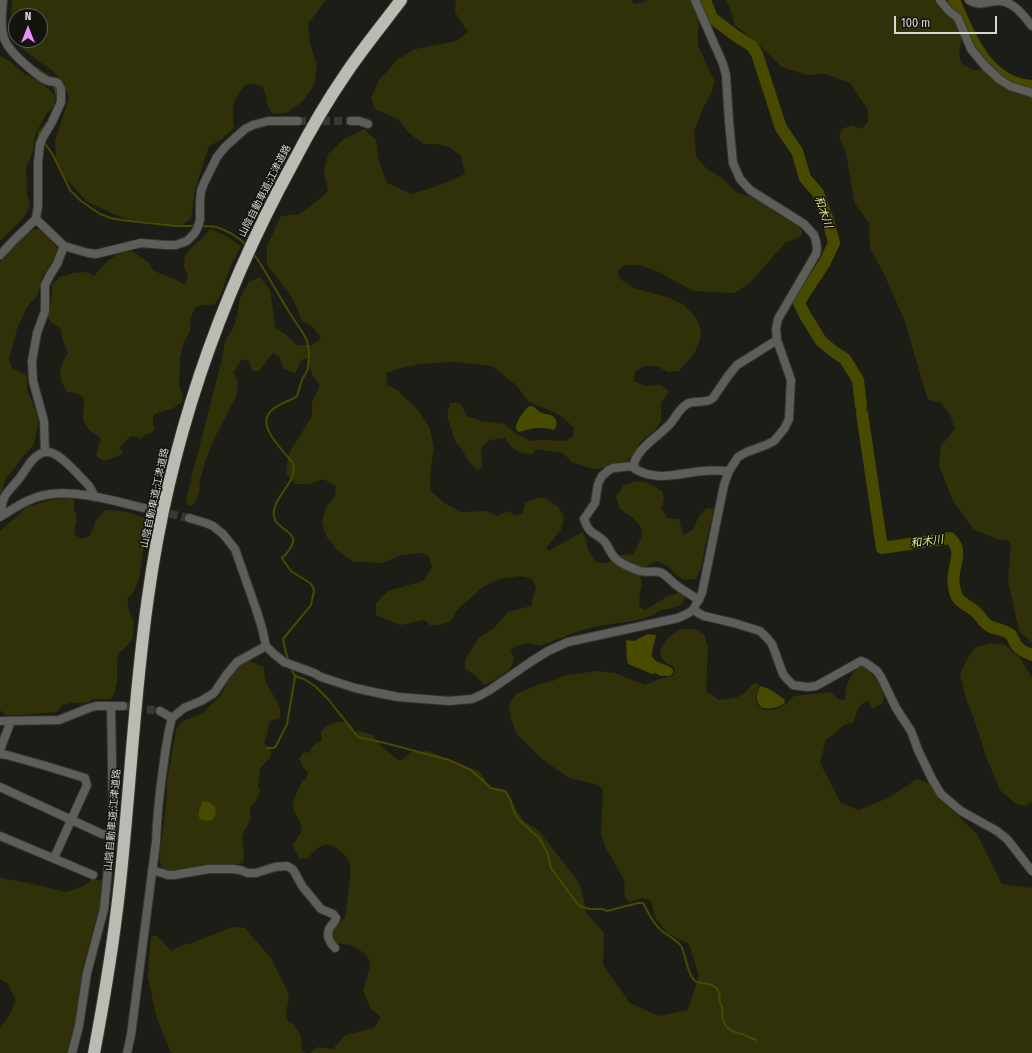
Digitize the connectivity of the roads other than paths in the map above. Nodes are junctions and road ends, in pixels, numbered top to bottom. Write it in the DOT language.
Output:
graph roads {
  1 [pos="2,0"];
  2 [pos="401,0"];
  3 [pos="695,0"];
  4 [pos="940,0"];
  5 [pos="969,0"];
  6 [pos="1032,26"];
  7 [pos="1032,93"];
  8 [pos="351,121"];
  9 [pos="298,122"];
  10 [pos="368,124"];
  11 [pos="36,219"];
  12 [pos="64,246"];
  13 [pos="0,255"];
  14 [pos="777,340"];
  15 [pos="45,452"];
  16 [pos="634,466"];
  17 [pos="729,471"];
  18 [pos="95,497"];
  19 [pos="152,510"];
  20 [pos="1,516"];
  21 [pos="189,518"];
  22 [pos="699,600"];
  23 [pos="693,610"];
  24 [pos="266,646"];
  25 [pos="111,706"];
  26 [pos="123,706"];
  27 [pos="160,711"];
  28 [pos="172,718"];
  29 [pos="0,721"];
  30 [pos="11,721"];
  31 [pos="0,750"];
  32 [pos="0,754"];
  33 [pos="0,787"];
  34 [pos="71,820"];
  35 [pos="112,835"];
  36 [pos="0,836"];
  37 [pos="54,858"];
  38 [pos="152,870"];
  39 [pos="1032,871"];
  40 [pos="93,876"];
  41 [pos="334,948"];
  42 [pos="72,1053"];
  43 [pos="94,1053"];
  44 [pos="127,1053"];
  1 -- 11 [label="street"];
  2 -- 43 [label="highway, 山陰自動車道;江津道路"];
  3 -- 14 [label="street"];
  4 -- 7 [label="street"];
  5 -- 6 [label="street"];
  8 -- 10 [label="street"];
  9 -- 12 [label="street"];
  11 -- 12 [label="street"];
  11 -- 13 [label="street"];
  12 -- 15 [label="street"];
  14 -- 16 [label="street"];
  14 -- 17 [label="street"];
  15 -- 18 [label="street"];
  15 -- 20 [label="street"];
  16 -- 17 [label="street"];
  16 -- 22 [label="street"];
  17 -- 22 [label="street"];
  18 -- 19 [label="street"];
  18 -- 20 [label="street"];
  21 -- 24 [label="street"];
  22 -- 23 [label="street"];
  23 -- 24 [label="street"];
  23 -- 39 [label="street"];
  24 -- 28 [label="street"];
  25 -- 26 [label="street"];
  25 -- 30 [label="street"];
  25 -- 35 [label="street"];
  27 -- 28 [label="street"];
  28 -- 38 [label="street"];
  29 -- 30 [label="street"];
  30 -- 31 [label="street"];
  32 -- 34 [label="street"];
  33 -- 34 [label="street"];
  34 -- 35 [label="street"];
  34 -- 37 [label="street"];
  35 -- 42 [label="street"];
  36 -- 37 [label="street"];
  37 -- 40 [label="street"];
  38 -- 41 [label="street"];
  38 -- 44 [label="street"];
}
